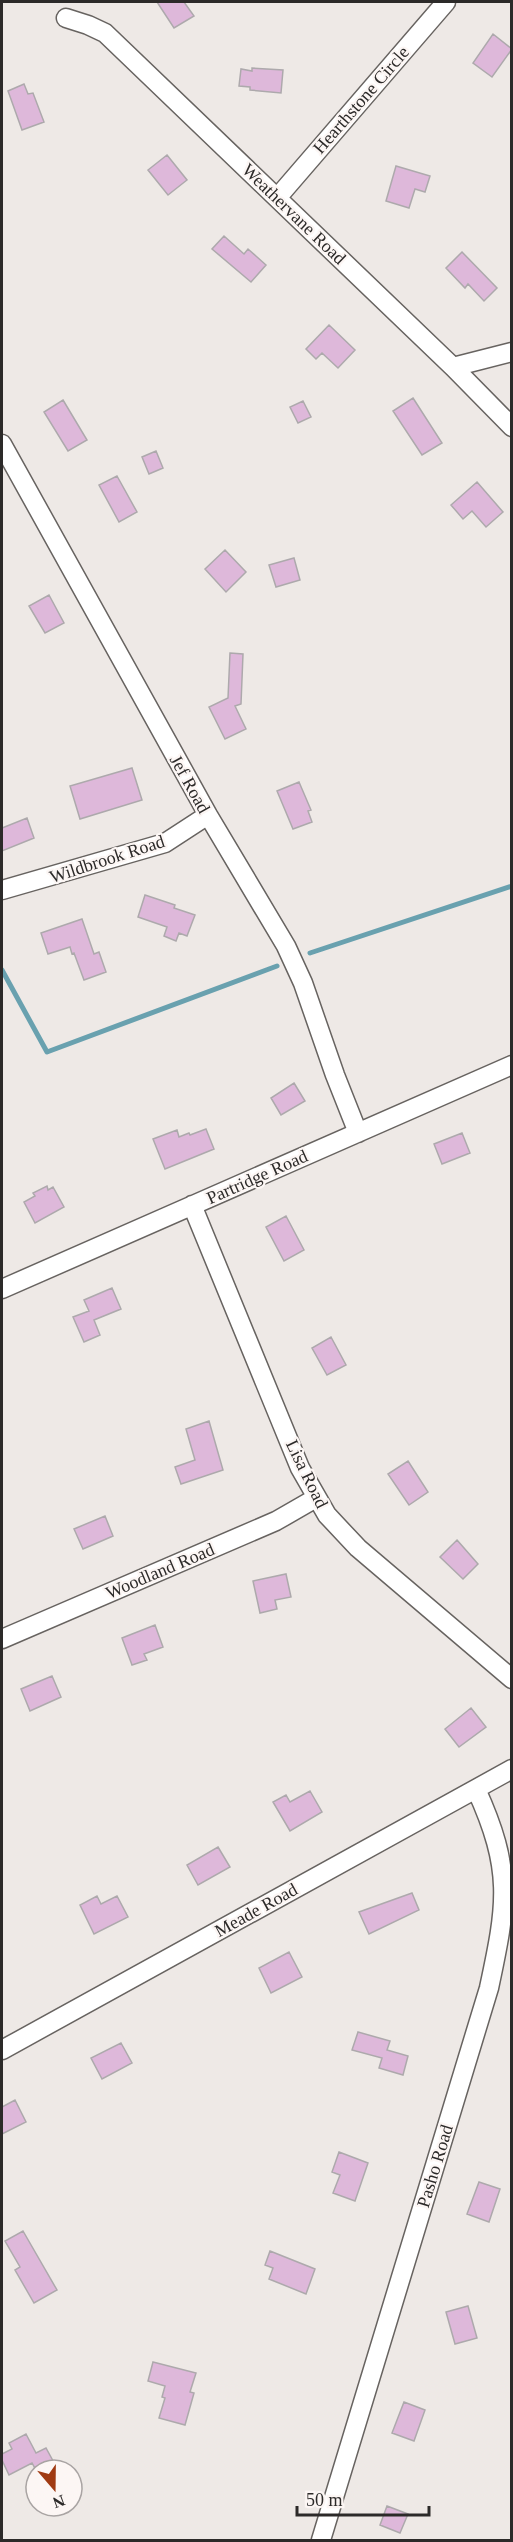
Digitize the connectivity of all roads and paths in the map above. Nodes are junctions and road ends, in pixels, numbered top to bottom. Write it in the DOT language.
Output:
graph roads {
  1 [pos="446,2"];
  2 [pos="66,18"];
  3 [pos="277,198"];
  4 [pos="512,352"];
  5 [pos="453,367"];
  6 [pos="512,427"];
  7 [pos="2,444"];
  8 [pos="208,815"];
  9 [pos="2,890"];
  10 [pos="512,1065"];
  11 [pos="358,1132"];
  12 [pos="192,1205"];
  13 [pos="2,1288"];
  14 [pos="316,1498"];
  15 [pos="2,1639"];
  16 [pos="512,1679"];
  17 [pos="512,1769"];
  18 [pos="476,1789"];
  19 [pos="2,2050"];
  20 [pos="321,2541"];
  1 -- 3 [label="street, Hearthstone Circle"];
  2 -- 3 [label="street, Weathervane Road"];
  3 -- 5 [label="street, Weathervane Road"];
  4 -- 5 [label="street"];
  5 -- 6 [label="street, Weathervane Road"];
  7 -- 8 [label="street, Jef Road"];
  8 -- 9 [label="street, Wildbrook Road"];
  8 -- 11 [label="street, Jef Road"];
  10 -- 11 [label="street, Partridge Road"];
  11 -- 12 [label="street, Partridge Road"];
  12 -- 13 [label="street, Partridge Road"];
  12 -- 14 [label="street, Lisa Road"];
  14 -- 15 [label="street, Woodland Road"];
  14 -- 16 [label="street, Lisa Road"];
  17 -- 18 [label="street, Meade Road"];
  18 -- 19 [label="street, Meade Road"];
  18 -- 20 [label="street, Pasho Road"];
}
